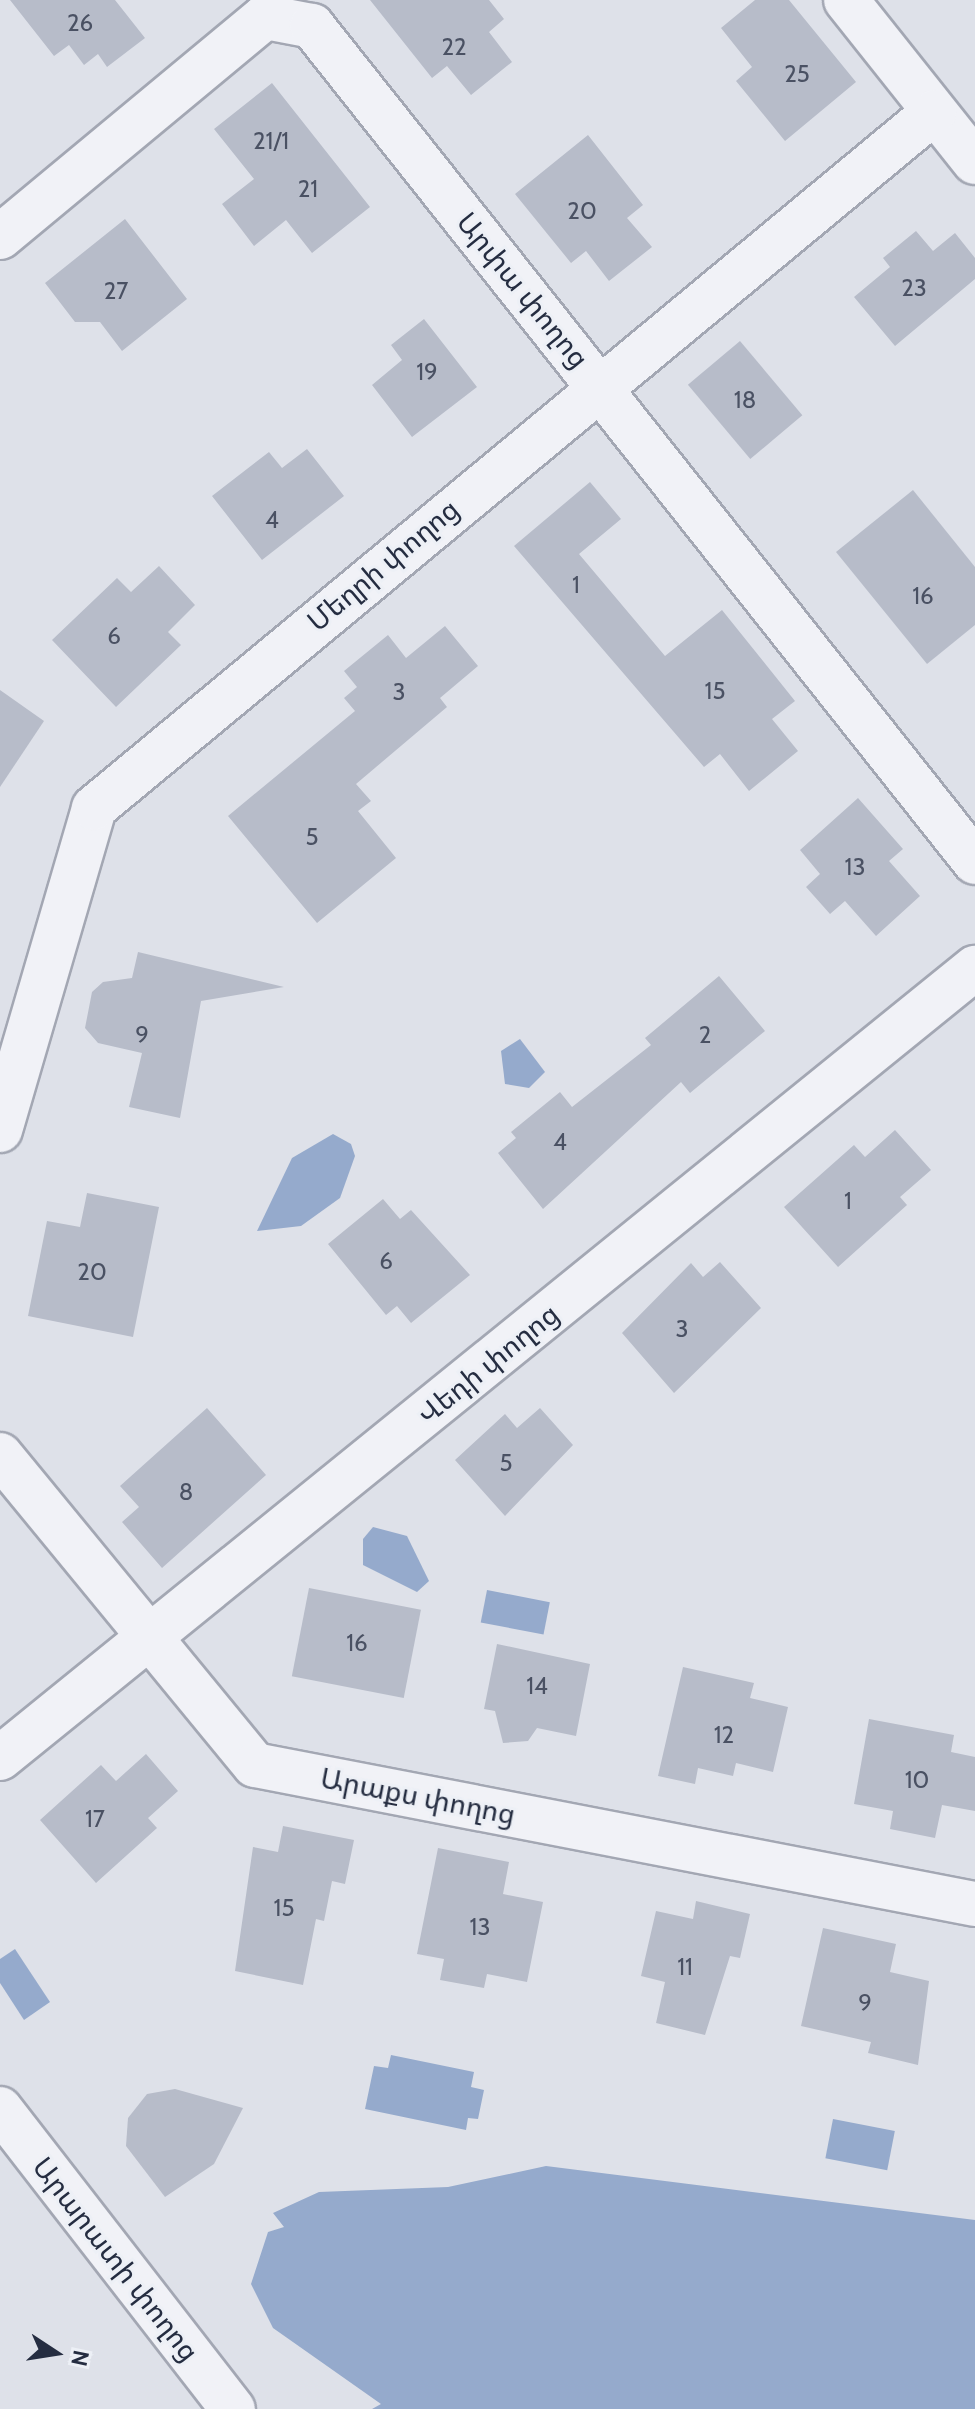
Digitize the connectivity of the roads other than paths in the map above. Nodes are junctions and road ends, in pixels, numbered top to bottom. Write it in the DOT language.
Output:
graph roads {
  1 [pos="846,0"];
  2 [pos="934,112"];
  3 [pos="975,162"];
  4 [pos="0,237"];
  5 [pos="598,384"];
  6 [pos="975,862"];
  7 [pos="975,968"];
  8 [pos="0,1130"];
  9 [pos="0,1455"];
  10 [pos="148,1640"];
  11 [pos="0,1758"];
  12 [pos="975,1904"];
  13 [pos="0,2109"];
  14 [pos="233,2409"];
  1 -- 2 [label="street"];
  2 -- 3 [label="street"];
  2 -- 5 [label="street, Մեղրի փողոց"];
  4 -- 5 [label="street, Արփա փողոց"];
  5 -- 6 [label="street, Արփա փողոց"];
  5 -- 8 [label="street, Մեղրի փողոց"];
  7 -- 10 [label="street, Վեդի փողոց"];
  9 -- 10 [label="street, Արաքս փողոց"];
  10 -- 11 [label="street, Վեդի փողոց"];
  10 -- 12 [label="street, Արաքս փողոց"];
  13 -- 14 [label="street, Արարատի փողոց"];
}
